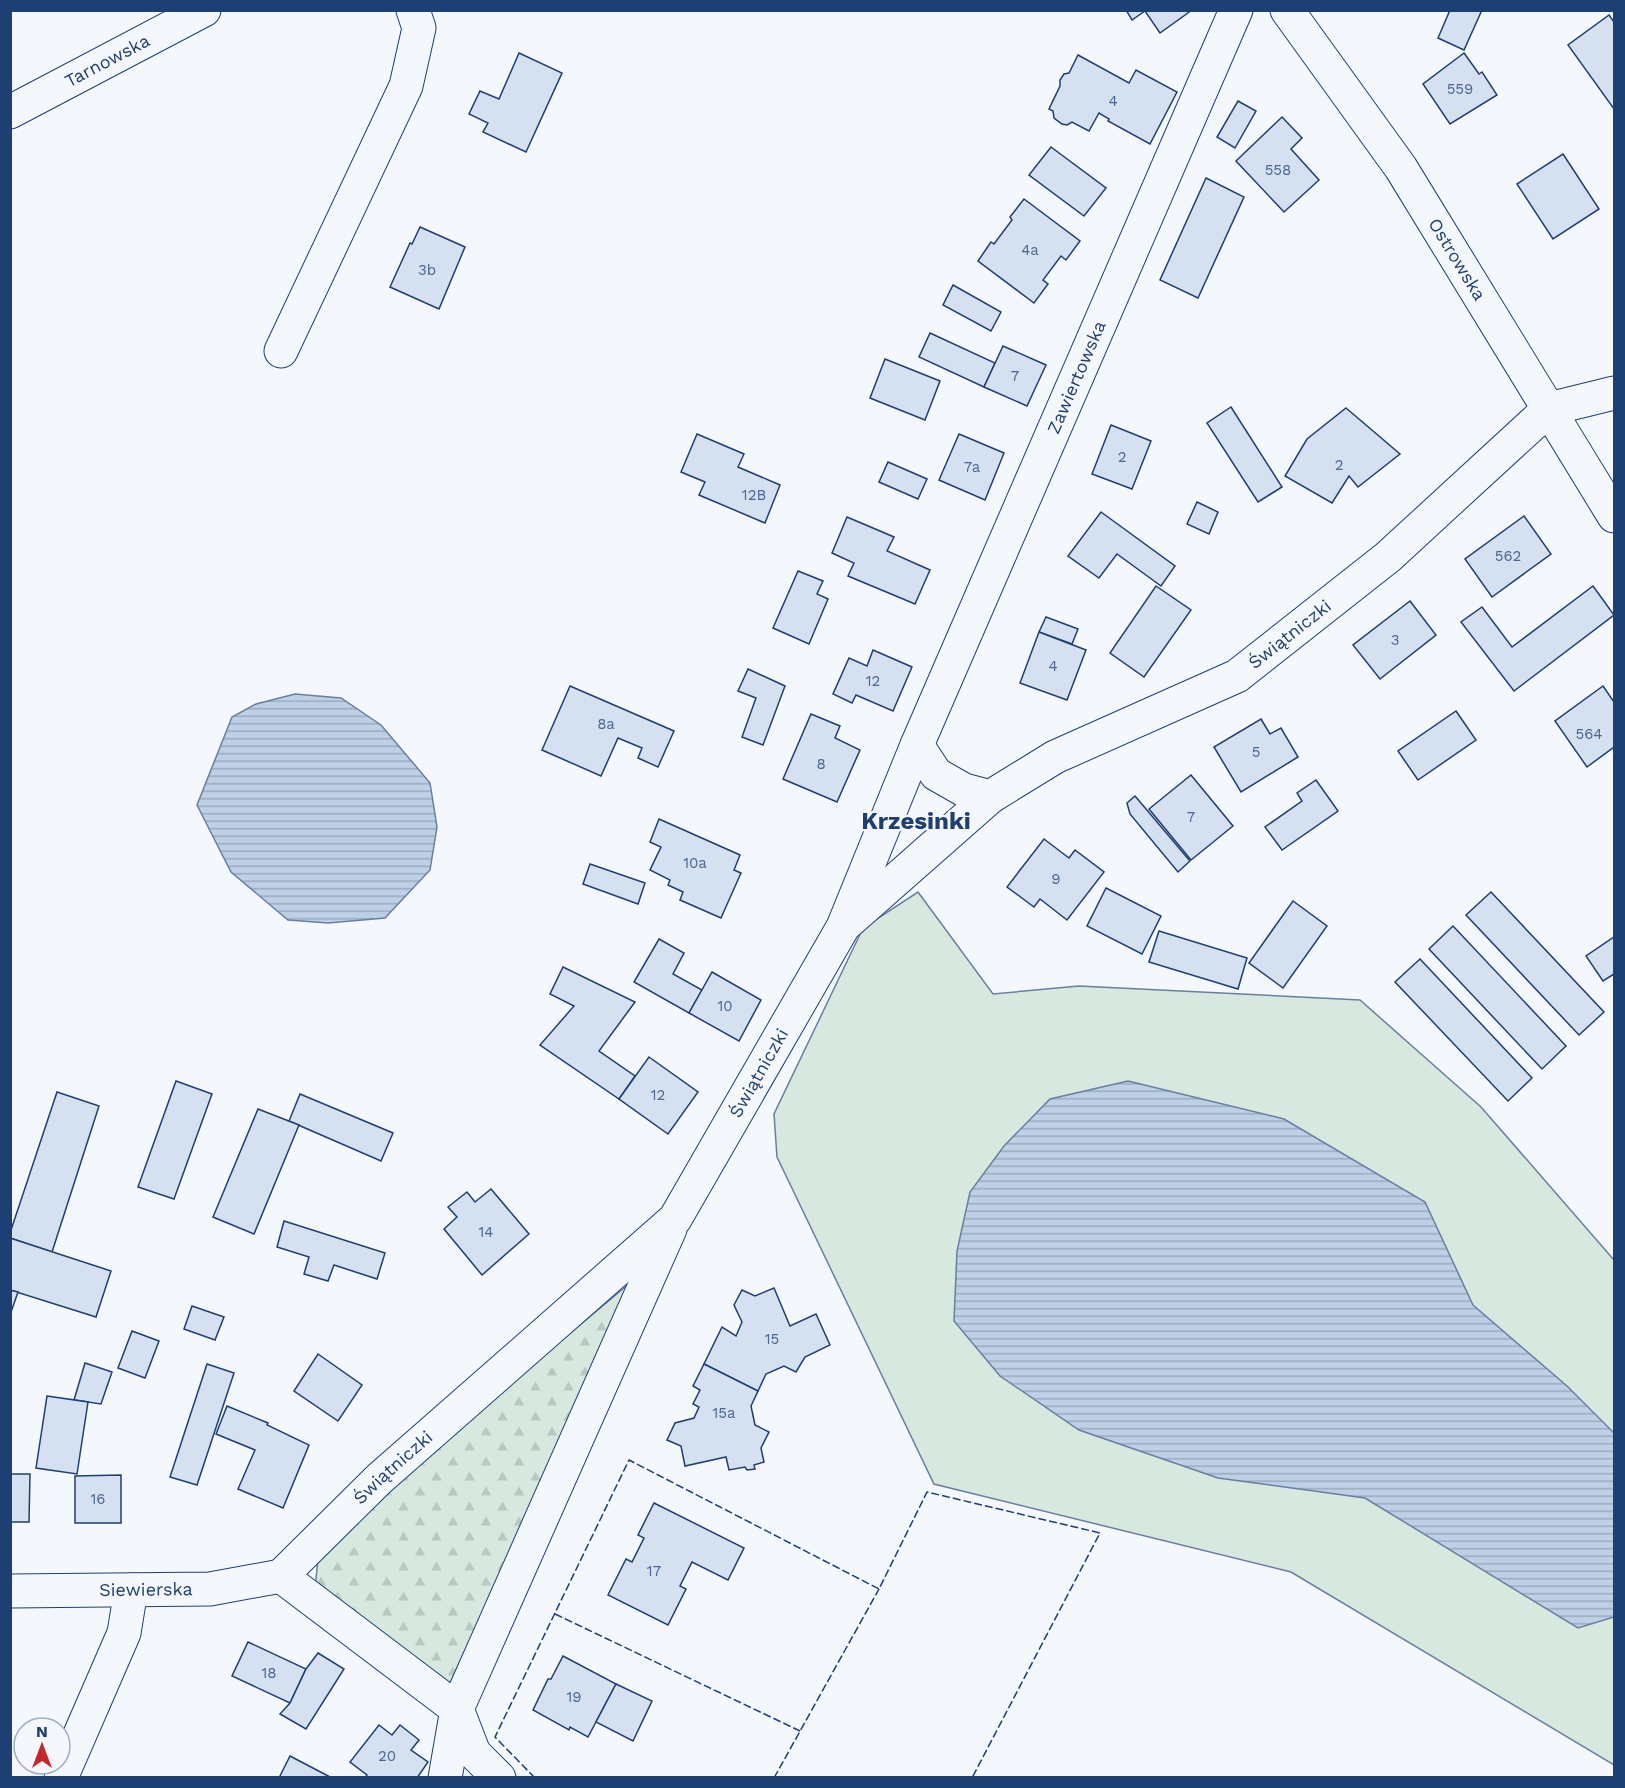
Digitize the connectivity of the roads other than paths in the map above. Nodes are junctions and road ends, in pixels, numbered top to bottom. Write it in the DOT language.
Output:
graph roads {
  1 [pos="204,10"];
  2 [pos="413,10"];
  3 [pos="1236,10"];
  4 [pos="1287,10"];
  5 [pos="10,112"];
  6 [pos="281,351"];
  7 [pos="1614,393"];
  8 [pos="1550,409"];
  9 [pos="1614,516"];
  10 [pos="917,745"];
  11 [pos="990,797"];
  12 [pos="843,927"];
  13 [pos="675,1219"];
  14 [pos="281,1576"];
  15 [pos="131,1590"];
  16 [pos="10,1591"];
  17 [pos="457,1709"];
  18 [pos="61,1778"];
  19 [pos="445,1778"];
  20 [pos="499,1778"];
  1 -- 5 [label="street, Tarnowska"];
  2 -- 6 [label="street"];
  3 -- 10 [label="street, Zawiertowska"];
  4 -- 8 [label="street, Ostrowska"];
  7 -- 8 [label="street"];
  8 -- 9 [label="street, Ostrowska"];
  8 -- 11 [label="street, Świątniczki"];
  10 -- 11 [label="street"];
  10 -- 12 [label="street, Świątniczki"];
  11 -- 12 [label="street, Świątniczki"];
  12 -- 13 [label="street, Świątniczki"];
  13 -- 14 [label="street, Świątniczki"];
  13 -- 17 [label="street, Świątniczki"];
  14 -- 15 [label="street, Siewierska"];
  14 -- 17 [label="street"];
  15 -- 16 [label="street, Siewierska"];
  15 -- 18 [label="street"];
  17 -- 19 [label="street, Świątniczki"];
  17 -- 20 [label="street"];
}
